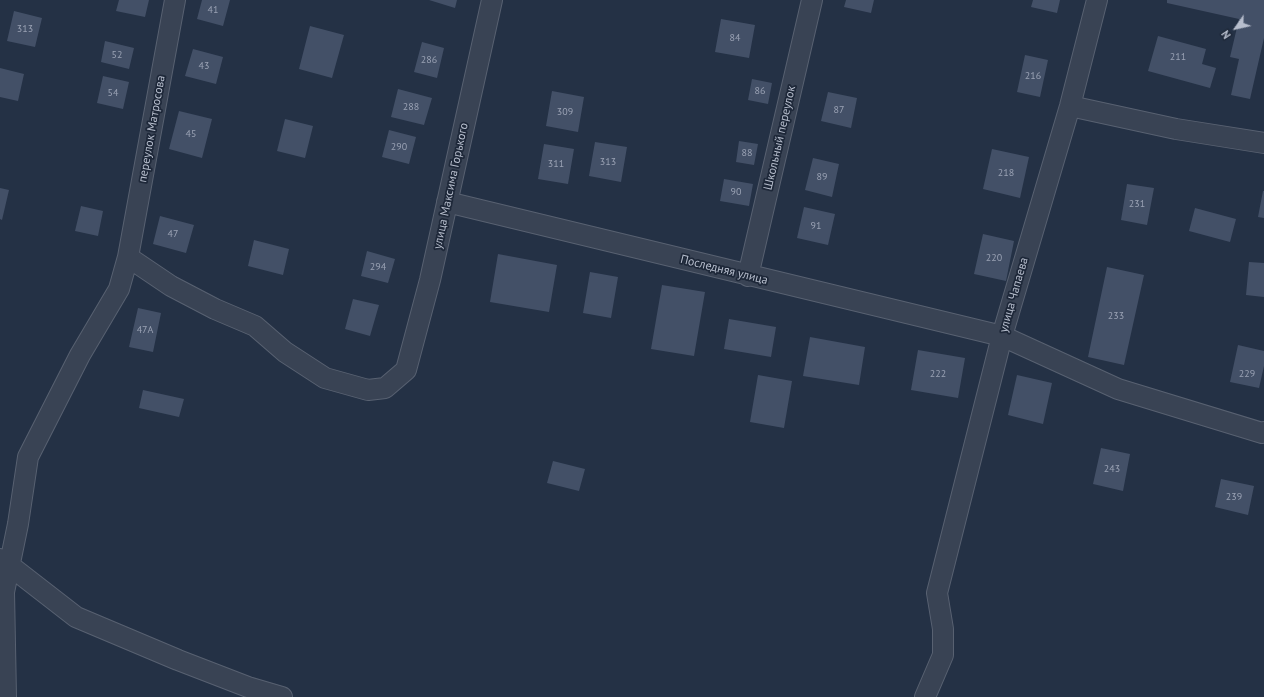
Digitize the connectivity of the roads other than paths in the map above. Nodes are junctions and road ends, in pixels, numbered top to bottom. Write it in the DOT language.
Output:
graph roads {
  1 [pos="175,0"];
  2 [pos="492,0"];
  3 [pos="812,0"];
  4 [pos="1097,0"];
  5 [pos="1070,106"];
  6 [pos="1264,143"];
  7 [pos="447,202"];
  8 [pos="128,257"];
  9 [pos="748,276"];
  10 [pos="1002,336"];
  11 [pos="1264,432"];
  12 [pos="5,562"];
  13 [pos="6,697"];
  14 [pos="282,697"];
  15 [pos="925,697"];
  1 -- 8 [label="street, переулок Матросова"];
  2 -- 7 [label="street, улица Максима Горького"];
  3 -- 9 [label="street, Школьный переулок"];
  4 -- 5 [label="street, улица Чапаева"];
  5 -- 6 [label="street"];
  5 -- 10 [label="street, улица Чапаева"];
  7 -- 8 [label="street, улица Максима Горького"];
  7 -- 9 [label="street, Последняя улица"];
  8 -- 12 [label="street, переулок Матросова"];
  9 -- 10 [label="street, Последняя улица"];
  10 -- 11 [label="street, Последняя улица"];
  10 -- 15 [label="street, улица Чапаева"];
  12 -- 13 [label="street, переулок Матросова"];
  12 -- 14 [label="street"];
}
